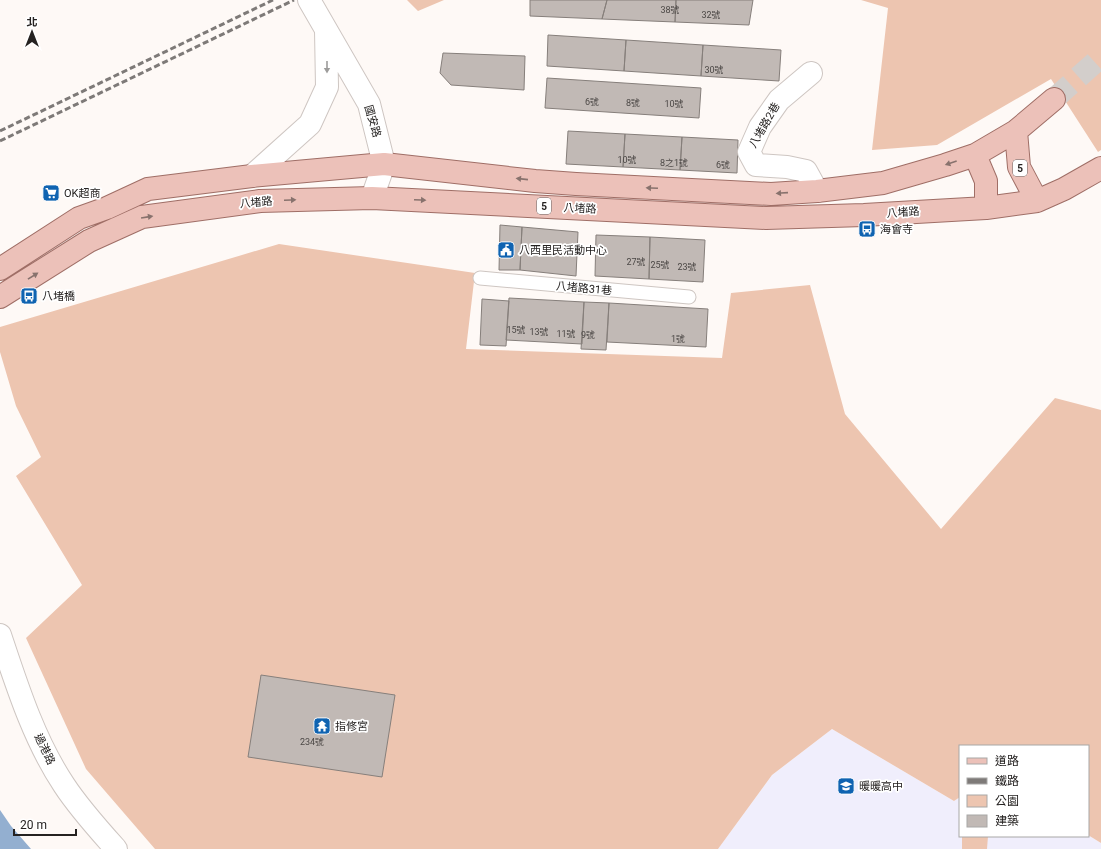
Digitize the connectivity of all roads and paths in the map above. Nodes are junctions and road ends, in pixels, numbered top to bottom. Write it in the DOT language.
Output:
graph roads {
  1 [pos="310,0"];
  2 [pos="326,28"];
  3 [pos="810,73"];
  4 [pos="1054,99"];
  5 [pos="1016,131"];
  6 [pos="975,155"];
  7 [pos="384,164"];
  8 [pos="1101,168"];
  9 [pos="252,176"];
  10 [pos="817,191"];
  11 [pos="372,198"];
  12 [pos="1037,201"];
  13 [pos="986,208"];
  14 [pos="0,270"];
  15 [pos="480,278"];
  16 [pos="0,297"];
  17 [pos="689,297"];
  18 [pos="0,635"];
  19 [pos="116,849"];
  1 -- 2 [label="street, 國安路"];
  2 -- 7 [label="street, 國安路"];
  2 -- 9 [label="street, one-way"];
  3 -- 10 [label="street, 八堵路2巷"];
  4 -- 5 [label="main road, 5"];
  5 -- 6 [label="main road, 5"];
  5 -- 12 [label="main road, 5"];
  6 -- 10 [label="main road, 5, one-way"];
  6 -- 13 [label="main road"];
  7 -- 9 [label="main road, 5"];
  10 -- 7 [label="main road, 5, one-way"];
  7 -- 11 [label="street"];
  8 -- 12 [label="main road, 八堵路 / 5"];
  9 -- 14 [label="main road, 5"];
  11 -- 13 [label="main road, 八堵路 / 5, one-way"];
  16 -- 11 [label="main road, 八堵路 / 5, one-way"];
  12 -- 13 [label="main road, 八堵路 / 5"];
  15 -- 17 [label="lane, 八堵路31巷"];
  18 -- 19 [label="street, 過港路"];
}
